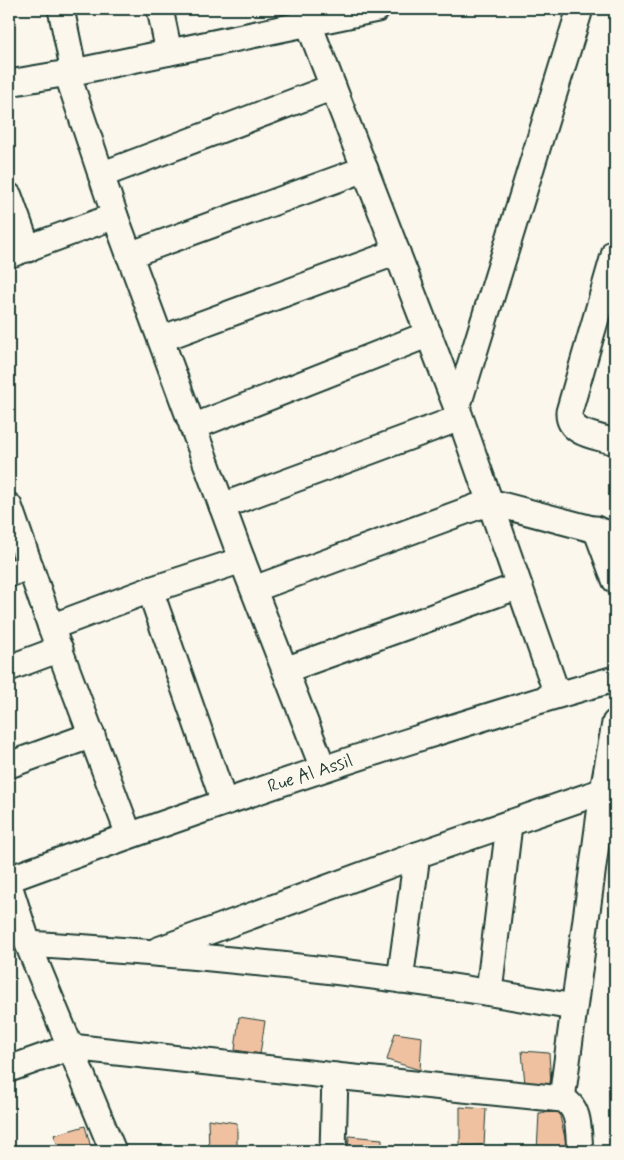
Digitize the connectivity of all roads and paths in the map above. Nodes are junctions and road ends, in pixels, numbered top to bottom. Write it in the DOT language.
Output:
graph roads {
  1 [pos="61,9"];
  2 [pos="160,9"];
  3 [pos="377,9"];
  4 [pos="580,9"];
  5 [pos="306,15"];
  6 [pos="169,52"];
  7 [pos="71,72"];
  8 [pos="9,83"];
  9 [pos="333,87"];
  10 [pos="365,169"];
  11 [pos="101,175"];
  12 [pos="9,196"];
  13 [pos="115,216"];
  14 [pos="18,252"];
  15 [pos="397,252"];
  16 [pos="615,252"];
  17 [pos="129,255"];
  18 [pos="612,278"];
  19 [pos="428,334"];
  20 [pos="161,339"];
  21 [pos="459,413"];
  22 [pos="193,427"];
  23 [pos="615,442"];
  24 [pos="490,502"];
  25 [pos="9,506"];
  26 [pos="222,506"];
  27 [pos="606,532"];
  28 [pos="242,560"];
  29 [pos="19,570"];
  30 [pos="615,580"];
  31 [pos="520,586"];
  32 [pos="254,589"];
  33 [pos="150,590"];
  34 [pos="55,638"];
  35 [pos="9,668"];
  36 [pos="285,670"];
  37 [pos="615,679"];
  38 [pos="557,694"];
  39 [pos="615,724"];
  40 [pos="92,735"];
  41 [pos="9,765"];
  42 [pos="323,768"];
  43 [pos="603,791"];
  44 [pos="224,802"];
  45 [pos="509,825"];
  46 [pos="129,835"];
  47 [pos="417,855"];
  48 [pos="9,879"];
  49 [pos="9,885"];
  50 [pos="28,944"];
  51 [pos="153,952"];
  52 [pos="400,980"];
  53 [pos="489,991"];
  54 [pos="573,1007"];
  55 [pos="71,1047"];
  56 [pos="9,1069"];
  57 [pos="335,1076"];
  58 [pos="562,1099"];
  59 [pos="113,1151"];
  60 [pos="332,1151"];
  61 [pos="580,1151"];
  1 -- 7 [label="street"];
  2 -- 6 [label="street"];
  3 -- 5 [label="street"];
  4 -- 21 [label="street"];
  5 -- 6 [label="street"];
  5 -- 9 [label="street"];
  6 -- 7 [label="street"];
  7 -- 8 [label="street"];
  7 -- 11 [label="street"];
  9 -- 10 [label="street"];
  9 -- 11 [label="street"];
  10 -- 15 [label="street"];
  10 -- 17 [label="street"];
  11 -- 13 [label="street"];
  12 -- 14 [label="street"];
  13 -- 14 [label="street"];
  13 -- 17 [label="street"];
  15 -- 19 [label="street"];
  15 -- 20 [label="street"];
  16 -- 18 [label="street"];
  17 -- 20 [label="street"];
  18 -- 23 [label="street"];
  19 -- 21 [label="street"];
  19 -- 22 [label="street"];
  20 -- 22 [label="street"];
  21 -- 24 [label="street"];
  21 -- 26 [label="street"];
  22 -- 26 [label="street"];
  24 -- 27 [label="street"];
  24 -- 31 [label="street"];
  24 -- 32 [label="street"];
  25 -- 29 [label="street"];
  26 -- 28 [label="street"];
  27 -- 30 [label="street"];
  28 -- 32 [label="street"];
  28 -- 33 [label="street"];
  29 -- 34 [label="street"];
  31 -- 36 [label="street"];
  31 -- 38 [label="street"];
  32 -- 36 [label="street"];
  33 -- 34 [label="street"];
  33 -- 44 [label="street"];
  34 -- 35 [label="street"];
  34 -- 40 [label="street"];
  36 -- 42 [label="street"];
  37 -- 38 [label="street, Rue Al Assil"];
  38 -- 42 [label="street, Rue Al Assil"];
  39 -- 43 [label="street"];
  40 -- 41 [label="street"];
  40 -- 46 [label="street"];
  42 -- 44 [label="street, Rue Al Assil"];
  43 -- 45 [label="street"];
  43 -- 54 [label="street"];
  44 -- 46 [label="street, Rue Al Assil"];
  45 -- 47 [label="street"];
  45 -- 53 [label="street"];
  46 -- 48 [label="street, Rue Al Assil"];
  47 -- 51 [label="street"];
  47 -- 52 [label="street"];
  49 -- 50 [label="street"];
  50 -- 51 [label="street"];
  50 -- 55 [label="street"];
  51 -- 52 [label="street"];
  52 -- 53 [label="street"];
  53 -- 54 [label="street"];
  54 -- 58 [label="street"];
  55 -- 56 [label="street"];
  55 -- 57 [label="street"];
  55 -- 59 [label="street"];
  57 -- 58 [label="street"];
  57 -- 60 [label="street"];
  58 -- 61 [label="street"];
}
